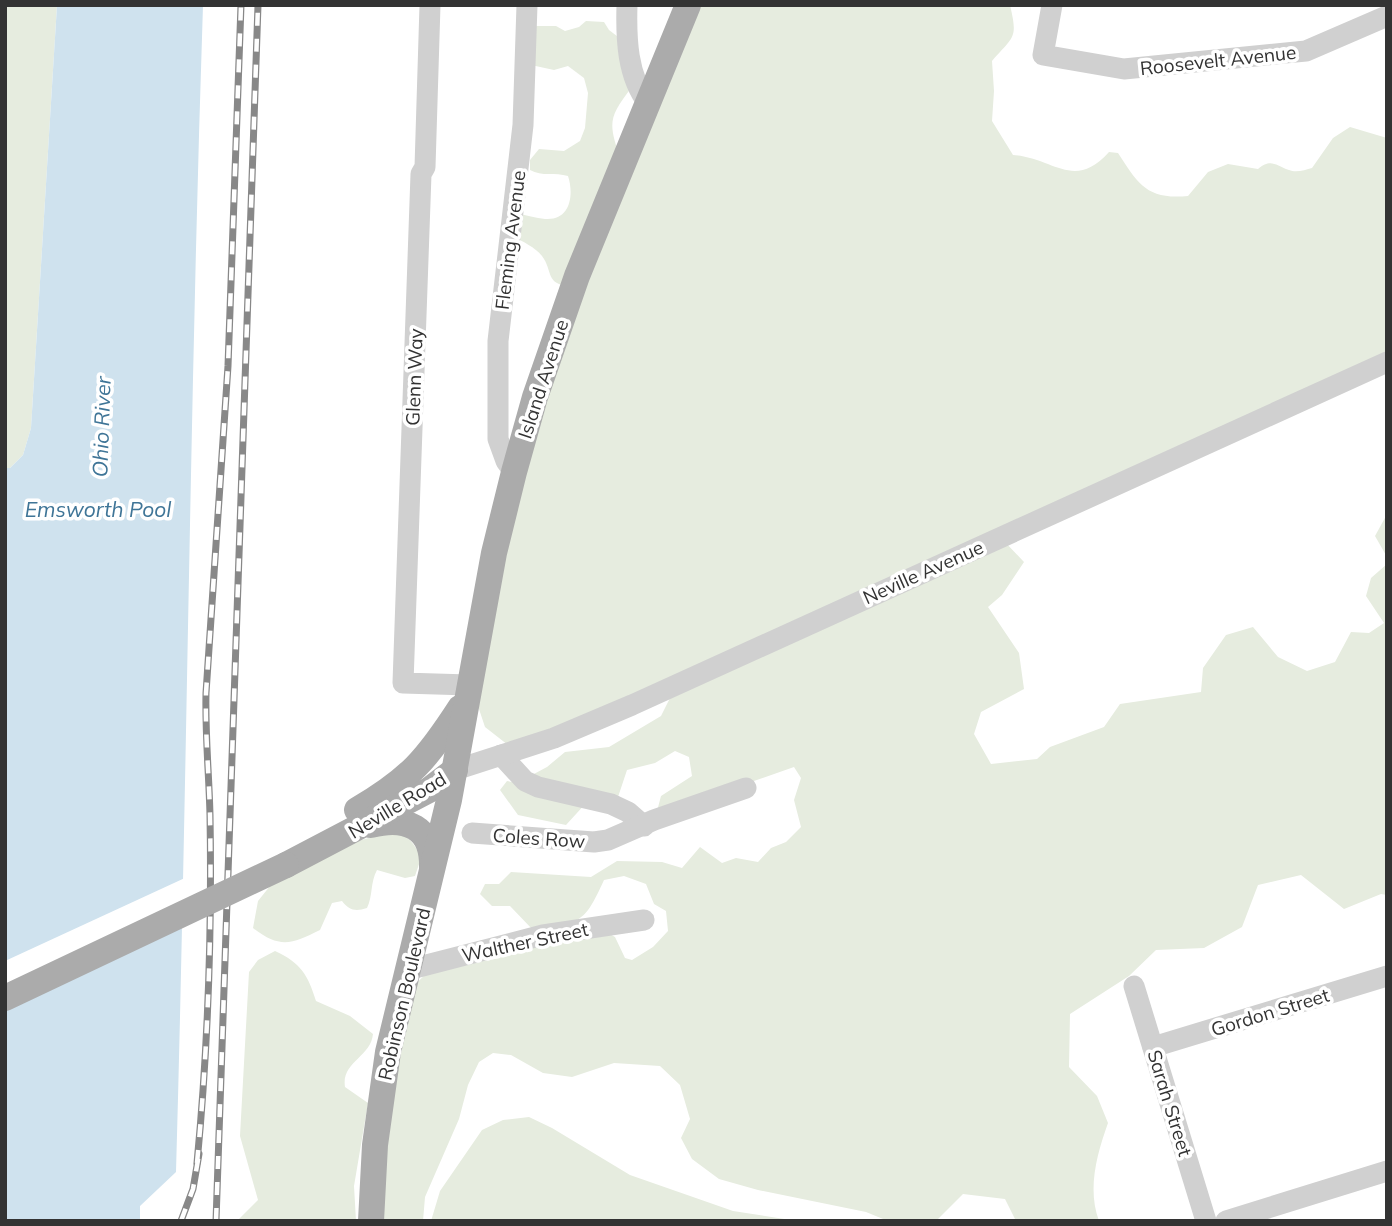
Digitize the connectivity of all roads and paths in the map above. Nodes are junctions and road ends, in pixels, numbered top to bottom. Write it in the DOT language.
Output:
graph roads {
  1 [pos="430,5"];
  2 [pos="527,5"];
  3 [pos="626,5"];
  4 [pos="688,5"];
  5 [pos="1052,5"];
  6 [pos="1387,16"];
  7 [pos="648,103"];
  8 [pos="1387,362"];
  9 [pos="514,471"];
  10 [pos="468,692"];
  11 [pos="500,755"];
  12 [pos="455,770"];
  13 [pos="746,788"];
  14 [pos="350,824"];
  15 [pos="644,826"];
  16 [pos="472,833"];
  17 [pos="284,856"];
  18 [pos="432,877"];
  19 [pos="644,920"];
  20 [pos="407,970"];
  21 [pos="1387,976"];
  22 [pos="5,978"];
  23 [pos="1134,986"];
  24 [pos="5,998"];
  25 [pos="1153,1047"];
  26 [pos="1387,1171"];
  27 [pos="370,1221"];
  28 [pos="1206,1221"];
  29 [pos="1226,1221"];
  1 -- 10 [label="street, Glenn Way"];
  2 -- 9 [label="street, Fleming Avenue"];
  3 -- 7 [label="street"];
  4 -- 7 [label="main road, Island Avenue"];
  5 -- 6 [label="street, Roosevelt Avenue"];
  7 -- 9 [label="main road, Island Avenue"];
  8 -- 11 [label="street, Neville Avenue"];
  9 -- 10 [label="main road, Island Avenue"];
  10 -- 12 [label="main road, Island Avenue"];
  10 -- 14 [label="main road"];
  11 -- 12 [label="street, Neville Avenue"];
  11 -- 15 [label="street"];
  12 -- 14 [label="main road, Neville Road"];
  12 -- 18 [label="main road, Robinson Boulevard"];
  13 -- 15 [label="street, Coles Row"];
  14 -- 17 [label="main road, Neville Road"];
  14 -- 18 [label="main road"];
  15 -- 16 [label="street, Coles Row"];
  17 -- 22 [label="main road, Neville Road"];
  17 -- 24 [label="main road, Neville Road, bridge"];
  18 -- 20 [label="main road, Robinson Boulevard"];
  19 -- 20 [label="street, Walther Street"];
  20 -- 27 [label="main road, Robinson Boulevard"];
  21 -- 25 [label="street, Gordon Street"];
  23 -- 25 [label="street, Sarah Street"];
  25 -- 28 [label="street, Sarah Street"];
  26 -- 29 [label="street"];
}
